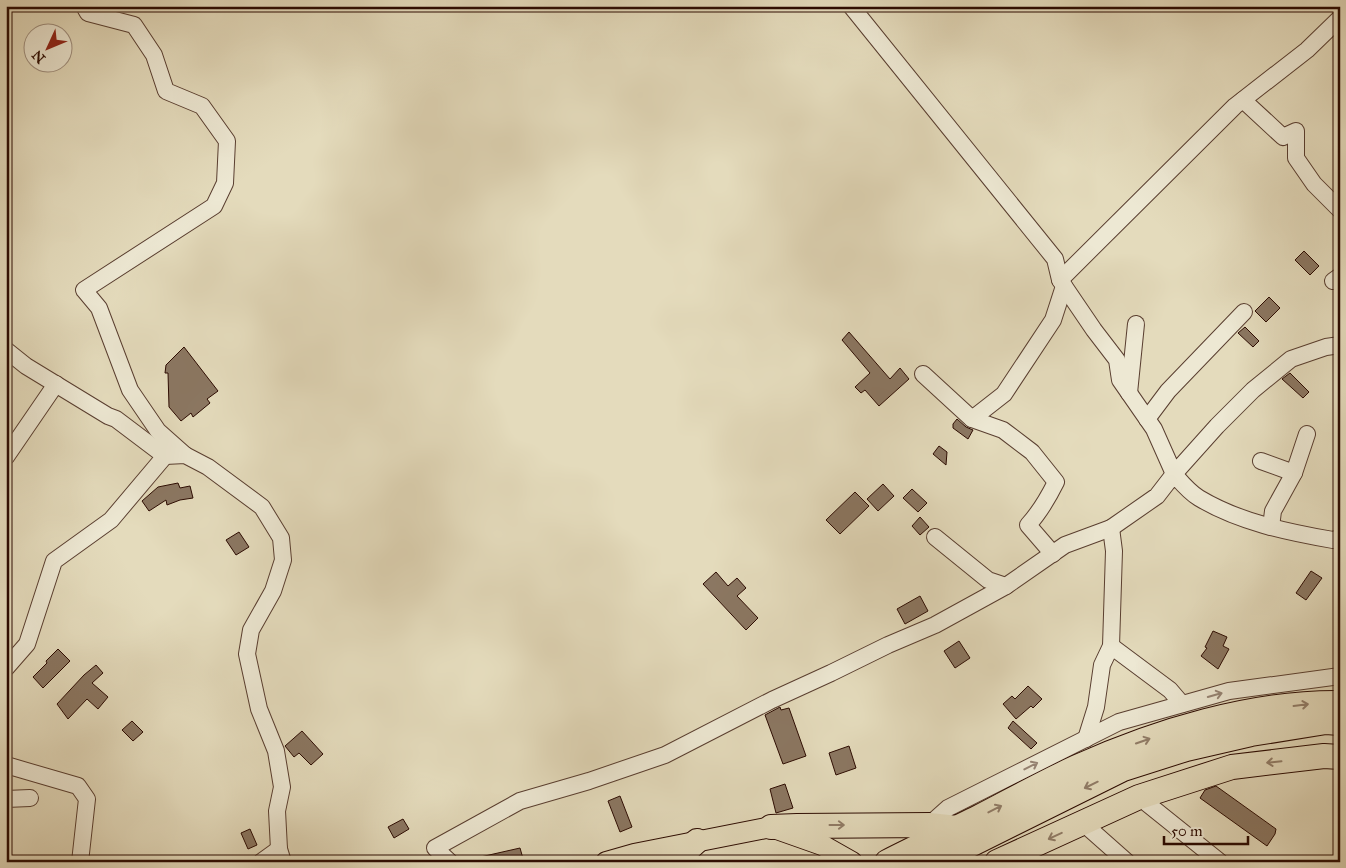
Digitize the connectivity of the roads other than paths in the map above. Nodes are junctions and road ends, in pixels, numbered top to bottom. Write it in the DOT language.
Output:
graph roads {
  1 [pos="84,6"];
  2 [pos="850,6"];
  3 [pos="1340,18"];
  4 [pos="1243,100"];
  5 [pos="1340,210"];
  6 [pos="1062,283"];
  7 [pos="1244,312"];
  8 [pos="1136,324"];
  9 [pos="1340,344"];
  10 [pos="6,350"];
  11 [pos="923,374"];
  12 [pos="56,384"];
  13 [pos="1129,392"];
  14 [pos="972,418"];
  15 [pos="1147,419"];
  16 [pos="1306,434"];
  17 [pos="185,455"];
  18 [pos="165,456"];
  19 [pos="6,457"];
  20 [pos="1260,461"];
  21 [pos="1294,473"];
  22 [pos="1174,474"];
  23 [pos="1271,527"];
  24 [pos="1111,528"];
  25 [pos="935,537"];
  26 [pos="1340,538"];
  27 [pos="1053,554"];
  28 [pos="1006,586"];
  29 [pos="1112,646"];
  30 [pos="6,668"];
  31 [pos="1340,676"];
  32 [pos="1340,703"];
  33 [pos="1182,704"];
  34 [pos="1340,723"];
  35 [pos="1086,739"];
  36 [pos="1340,757"];
  37 [pos="6,765"];
  38 [pos="1139,797"];
  39 [pos="30,798"];
  40 [pos="6,799"];
  41 [pos="1083,823"];
  42 [pos="929,825"];
  43 [pos="771,828"];
  44 [pos="958,828"];
  45 [pos="697,841"];
  46 [pos="281,856"];
  47 [pos="896,857"];
  48 [pos="1016,859"];
  49 [pos="1213,859"];
  50 [pos="80,862"];
  51 [pos="261,862"];
  52 [pos="450,862"];
  53 [pos="606,862"];
  54 [pos="674,862"];
  55 [pos="852,862"];
  56 [pos="936,862"];
  57 [pos="1127,862"];
  1 -- 17 [label="street"];
  2 -- 6 [label="street"];
  3 -- 4 [label="street"];
  4 -- 5 [label="street"];
  4 -- 6 [label="street"];
  6 -- 13 [label="street"];
  6 -- 14 [label="street"];
  7 -- 15 [label="street"];
  8 -- 13 [label="street"];
  9 -- 22 [label="street"];
  10 -- 12 [label="street"];
  11 -- 14 [label="street"];
  12 -- 18 [label="street"];
  12 -- 19 [label="street"];
  13 -- 15 [label="street"];
  14 -- 27 [label="street"];
  15 -- 22 [label="street"];
  16 -- 21 [label="street"];
  17 -- 18 [label="street"];
  17 -- 46 [label="street"];
  18 -- 30 [label="street"];
  20 -- 21 [label="street"];
  21 -- 23 [label="street"];
  22 -- 23 [label="street"];
  22 -- 24 [label="street"];
  23 -- 26 [label="street"];
  24 -- 27 [label="street"];
  24 -- 29 [label="street"];
  25 -- 28 [label="street"];
  27 -- 28 [label="street"];
  28 -- 52 [label="street"];
  29 -- 33 [label="street"];
  29 -- 35 [label="street"];
  33 -- 31 [label="street, one-way"];
  44 -- 32 [label="highway, one-way"];
  33 -- 35 [label="street"];
  34 -- 56 [label="highway, one-way"];
  42 -- 35 [label="street, one-way"];
  36 -- 38 [label="highway, one-way"];
  37 -- 50 [label="street"];
  38 -- 41 [label="highway"];
  38 -- 49 [label="street"];
  39 -- 40 [label="street"];
  41 -- 48 [label="highway, one-way"];
  41 -- 57 [label="street"];
  43 -- 42 [label="highway, one-way"];
  42 -- 44 [label="highway"];
  43 -- 45 [label="main road"];
  43 -- 55 [label="main road"];
  44 -- 47 [label="highway"];
  45 -- 53 [label="main road"];
  45 -- 54 [label="highway"];
  46 -- 51 [label="street"];
}
